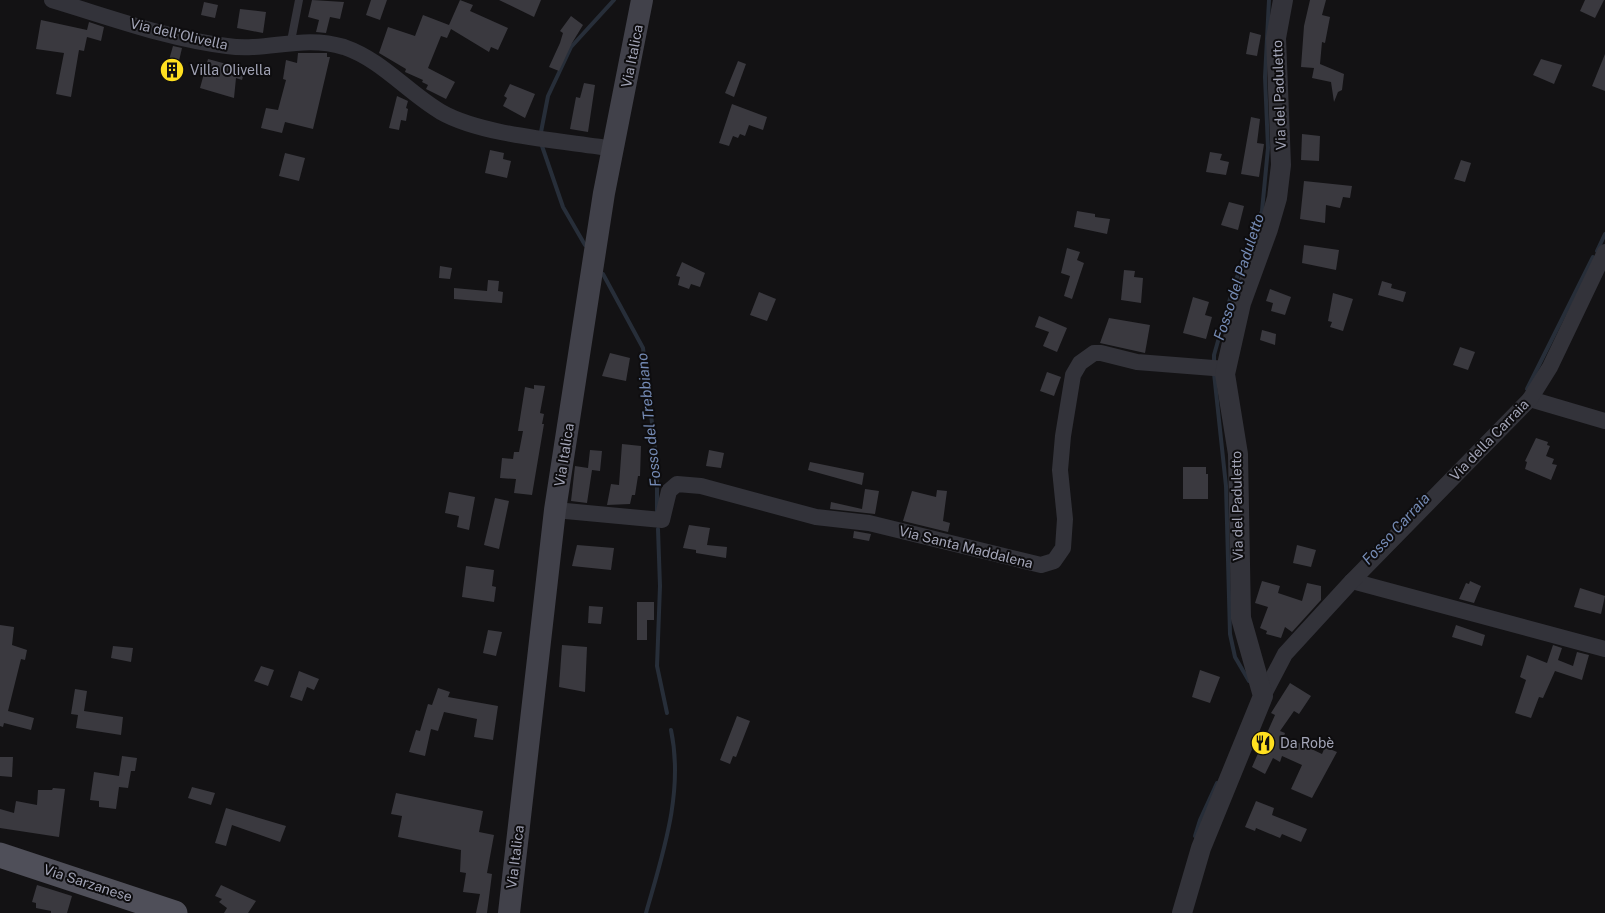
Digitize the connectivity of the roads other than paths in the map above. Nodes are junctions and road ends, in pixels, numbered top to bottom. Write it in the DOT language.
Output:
graph roads {
  1 [pos="52,0"];
  2 [pos="299,0"];
  3 [pos="642,0"];
  4 [pos="1283,0"];
  5 [pos="290,42"];
  6 [pos="614,149"];
  7 [pos="1605,252"];
  8 [pos="1218,368"];
  9 [pos="1530,399"];
  10 [pos="1605,421"];
  11 [pos="555,510"];
  12 [pos="1352,581"];
  13 [pos="1605,649"];
  14 [pos="1263,696"];
  15 [pos="0,855"];
  16 [pos="175,913"];
  17 [pos="509,913"];
  18 [pos="1182,913"];
  1 -- 5 [label="street, Via dell'Olivella"];
  2 -- 5 [label="lane"];
  3 -- 6 [label="main road, Via Italica"];
  4 -- 8 [label="street, Via del Paduletto"];
  5 -- 6 [label="street, Via dell'Olivella"];
  6 -- 11 [label="main road, Via Italica"];
  7 -- 9 [label="street, Via della Carraia"];
  8 -- 11 [label="street, Via Santa Maddalena"];
  8 -- 14 [label="street, Via del Paduletto"];
  9 -- 10 [label="street"];
  9 -- 12 [label="street, Via della Carraia"];
  11 -- 17 [label="main road, Via Italica"];
  12 -- 13 [label="street"];
  12 -- 14 [label="street, Via della Carraia"];
  14 -- 18 [label="street"];
  15 -- 16 [label="main road, Via Sarzanese"];
}
